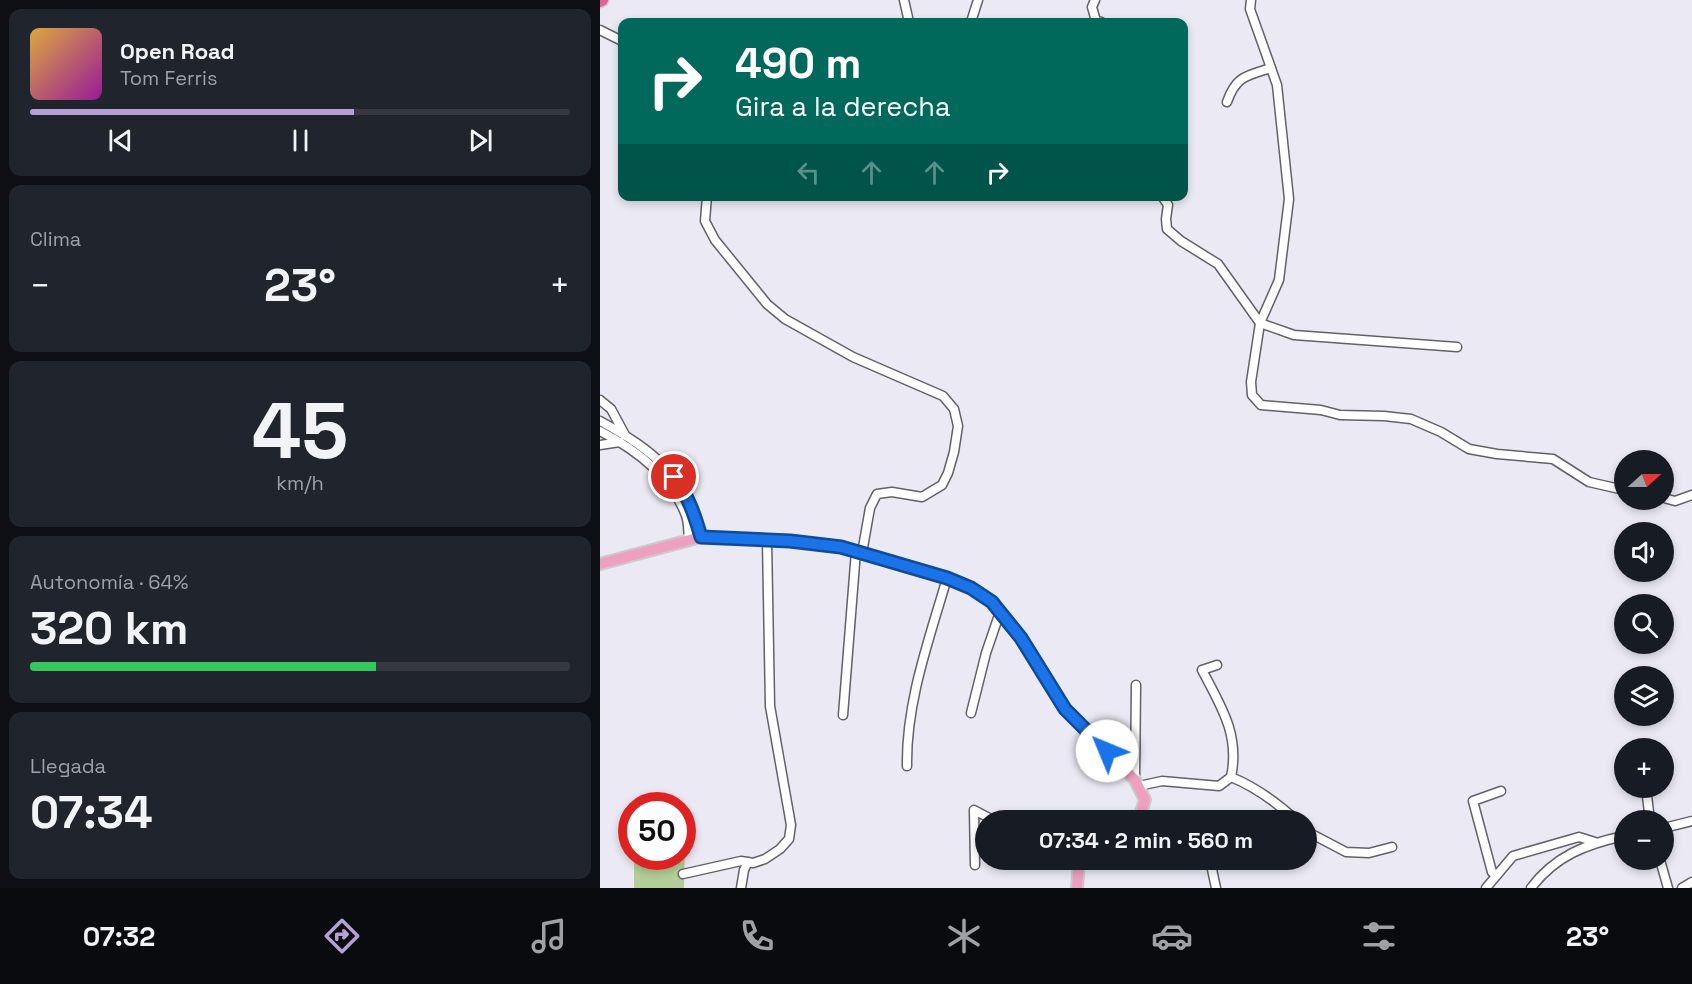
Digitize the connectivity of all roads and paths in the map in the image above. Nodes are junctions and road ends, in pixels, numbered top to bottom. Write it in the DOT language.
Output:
graph roads {
  1 [pos="904,0"];
  2 [pos="978,0"];
  3 [pos="1095,0"];
  4 [pos="1251,0"];
  5 [pos="908,18"];
  6 [pos="972,18"];
  7 [pos="1096,18"];
  8 [pos="600,30"];
  9 [pos="618,39"];
  10 [pos="1271,68"];
  11 [pos="1227,102"];
  12 [pos="707,201"];
  13 [pos="1165,201"];
  14 [pos="1260,323"];
  15 [pos="1456,346"];
  16 [pos="600,400"];
  17 [pos="600,421"];
  18 [pos="600,431"];
  19 [pos="623,438"];
  20 [pos="600,445"];
  21 [pos="1614,488"];
  22 [pos="1692,495"];
  23 [pos="1674,501"];
  24 [pos="701,537"];
  25 [pos="689,540"];
  26 [pos="767,540"];
  27 [pos="859,552"];
  28 [pos="600,564"];
  29 [pos="947,578"];
  30 [pos="1000,612"];
  31 [pos="1217,665"];
  32 [pos="1136,685"];
  33 [pos="971,713"];
  34 [pos="843,715"];
  35 [pos="907,766"];
  36 [pos="1231,777"];
  37 [pos="1137,783"];
  38 [pos="1502,791"];
  39 [pos="1141,810"];
  40 [pos="1285,810"];
  41 [pos="1692,821"];
  42 [pos="1674,826"];
  43 [pos="1317,837"];
  44 [pos="1614,838"];
  45 [pos="1595,842"];
  46 [pos="1392,847"];
  47 [pos="748,862"];
  48 [pos="1078,870"];
  49 [pos="1212,870"];
  50 [pos="1663,870"];
  51 [pos="683,874"];
  52 [pos="1496,875"];
  53 [pos="1692,882"];
  54 [pos="741,888"];
  55 [pos="1077,888"];
  56 [pos="1216,888"];
  57 [pos="1486,888"];
  58 [pos="1531,888"];
  59 [pos="1668,888"];
  60 [pos="1682,888"];
  1 -- 5 [label="street"];
  2 -- 6 [label="street"];
  3 -- 7 [label="street"];
  4 -- 10 [label="street"];
  8 -- 9 [label="street"];
  10 -- 11 [label="street"];
  10 -- 14 [label="street"];
  12 -- 27 [label="street"];
  13 -- 14 [label="street"];
  14 -- 15 [label="street"];
  14 -- 21 [label="street"];
  16 -- 19 [label="street"];
  17 -- 19 [label="street"];
  18 -- 19 [label="street"];
  19 -- 20 [label="street"];
  19 -- 24 [label="street"];
  19 -- 25 [label="street"];
  22 -- 23 [label="street"];
  24 -- 25 [label="main road"];
  24 -- 26 [label="main road"];
  25 -- 28 [label="main road"];
  26 -- 27 [label="main road"];
  26 -- 47 [label="street"];
  27 -- 29 [label="main road"];
  27 -- 34 [label="street"];
  29 -- 30 [label="main road"];
  29 -- 35 [label="street"];
  30 -- 33 [label="street"];
  30 -- 37 [label="main road"];
  31 -- 36 [label="street"];
  32 -- 37 [label="street"];
  36 -- 37 [label="street"];
  36 -- 40 [label="street"];
  37 -- 39 [label="main road"];
  38 -- 52 [label="street"];
  41 -- 42 [label="street"];
  43 -- 46 [label="street"];
  44 -- 45 [label="street"];
  45 -- 52 [label="street"];
  45 -- 58 [label="street"];
  47 -- 51 [label="street"];
  47 -- 54 [label="street"];
  48 -- 55 [label="main road"];
  49 -- 56 [label="street"];
  50 -- 59 [label="street"];
  52 -- 57 [label="street"];
  53 -- 60 [label="street"];
}
